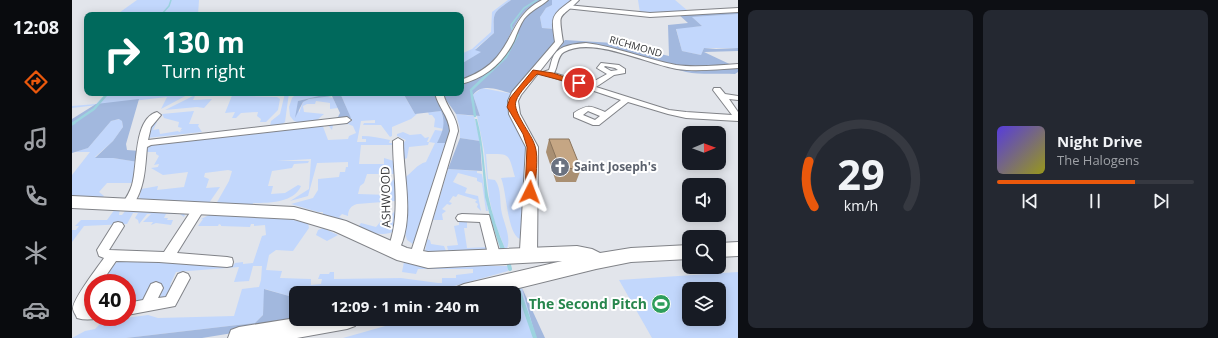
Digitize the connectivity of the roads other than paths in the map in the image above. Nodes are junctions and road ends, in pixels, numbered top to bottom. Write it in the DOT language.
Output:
graph roads {
  1 [pos="546,0"];
  2 [pos="576,0"];
  3 [pos="567,7"];
  4 [pos="738,10"];
  5 [pos="738,66"];
  6 [pos="540,72"];
  7 [pos="613,73"];
  8 [pos="464,81"];
  9 [pos="590,87"];
  10 [pos="440,96"];
  11 [pos="738,97"];
  12 [pos="626,100"];
  13 [pos="157,115"];
  14 [pos="606,115"];
  15 [pos="738,118"];
  16 [pos="347,120"];
  17 [pos="398,141"];
  18 [pos="146,143"];
  19 [pos="72,202"];
  20 [pos="128,204"];
  21 [pos="199,208"];
  22 [pos="462,218"];
  23 [pos="118,226"];
  24 [pos="738,249"];
  25 [pos="726,250"];
  26 [pos="393,251"];
  27 [pos="682,252"];
  28 [pos="113,256"];
  29 [pos="529,256"];
  30 [pos="168,257"];
  31 [pos="415,258"];
  32 [pos="495,258"];
  33 [pos="596,260"];
  34 [pos="227,262"];
  35 [pos="100,274"];
  36 [pos="183,278"];
  37 [pos="492,286"];
  38 [pos="156,288"];
  39 [pos="84,299"];
  40 [pos="148,305"];
  41 [pos="136,307"];
  42 [pos="84,313"];
  43 [pos="319,326"];
  44 [pos="287,334"];
  45 [pos="239,338"];
  1 -- 8 [label="street"];
  2 -- 3 [label="street"];
  3 -- 4 [label="street"];
  3 -- 6 [label="street"];
  5 -- 6 [label="street, RICHMOND"];
  6 -- 9 [label="street"];
  6 -- 29 [label="street"];
  7 -- 9 [label="street"];
  9 -- 12 [label="street"];
  10 -- 31 [label="street"];
  11 -- 15 [label="street"];
  12 -- 14 [label="street"];
  12 -- 15 [label="street"];
  13 -- 18 [label="street"];
  16 -- 18 [label="street"];
  17 -- 26 [label="street, ASHWOOD"];
  18 -- 20 [label="street"];
  19 -- 20 [label="main road"];
  20 -- 21 [label="main road"];
  21 -- 26 [label="main road"];
  21 -- 30 [label="street"];
  22 -- 32 [label="street"];
  23 -- 28 [label="street"];
  24 -- 25 [label="main road"];
  26 -- 31 [label="main road"];
  27 -- 33 [label="main road"];
  28 -- 30 [label="street"];
  28 -- 35 [label="street"];
  29 -- 32 [label="main road"];
  29 -- 33 [label="main road"];
  30 -- 34 [label="street"];
  31 -- 32 [label="main road"];
  33 -- 37 [label="main road"];
  36 -- 40 [label="street"];
  38 -- 40 [label="street"];
  39 -- 42 [label="street"];
  40 -- 41 [label="street"];
  43 -- 44 [label="main road"];
  44 -- 45 [label="main road"];
}
